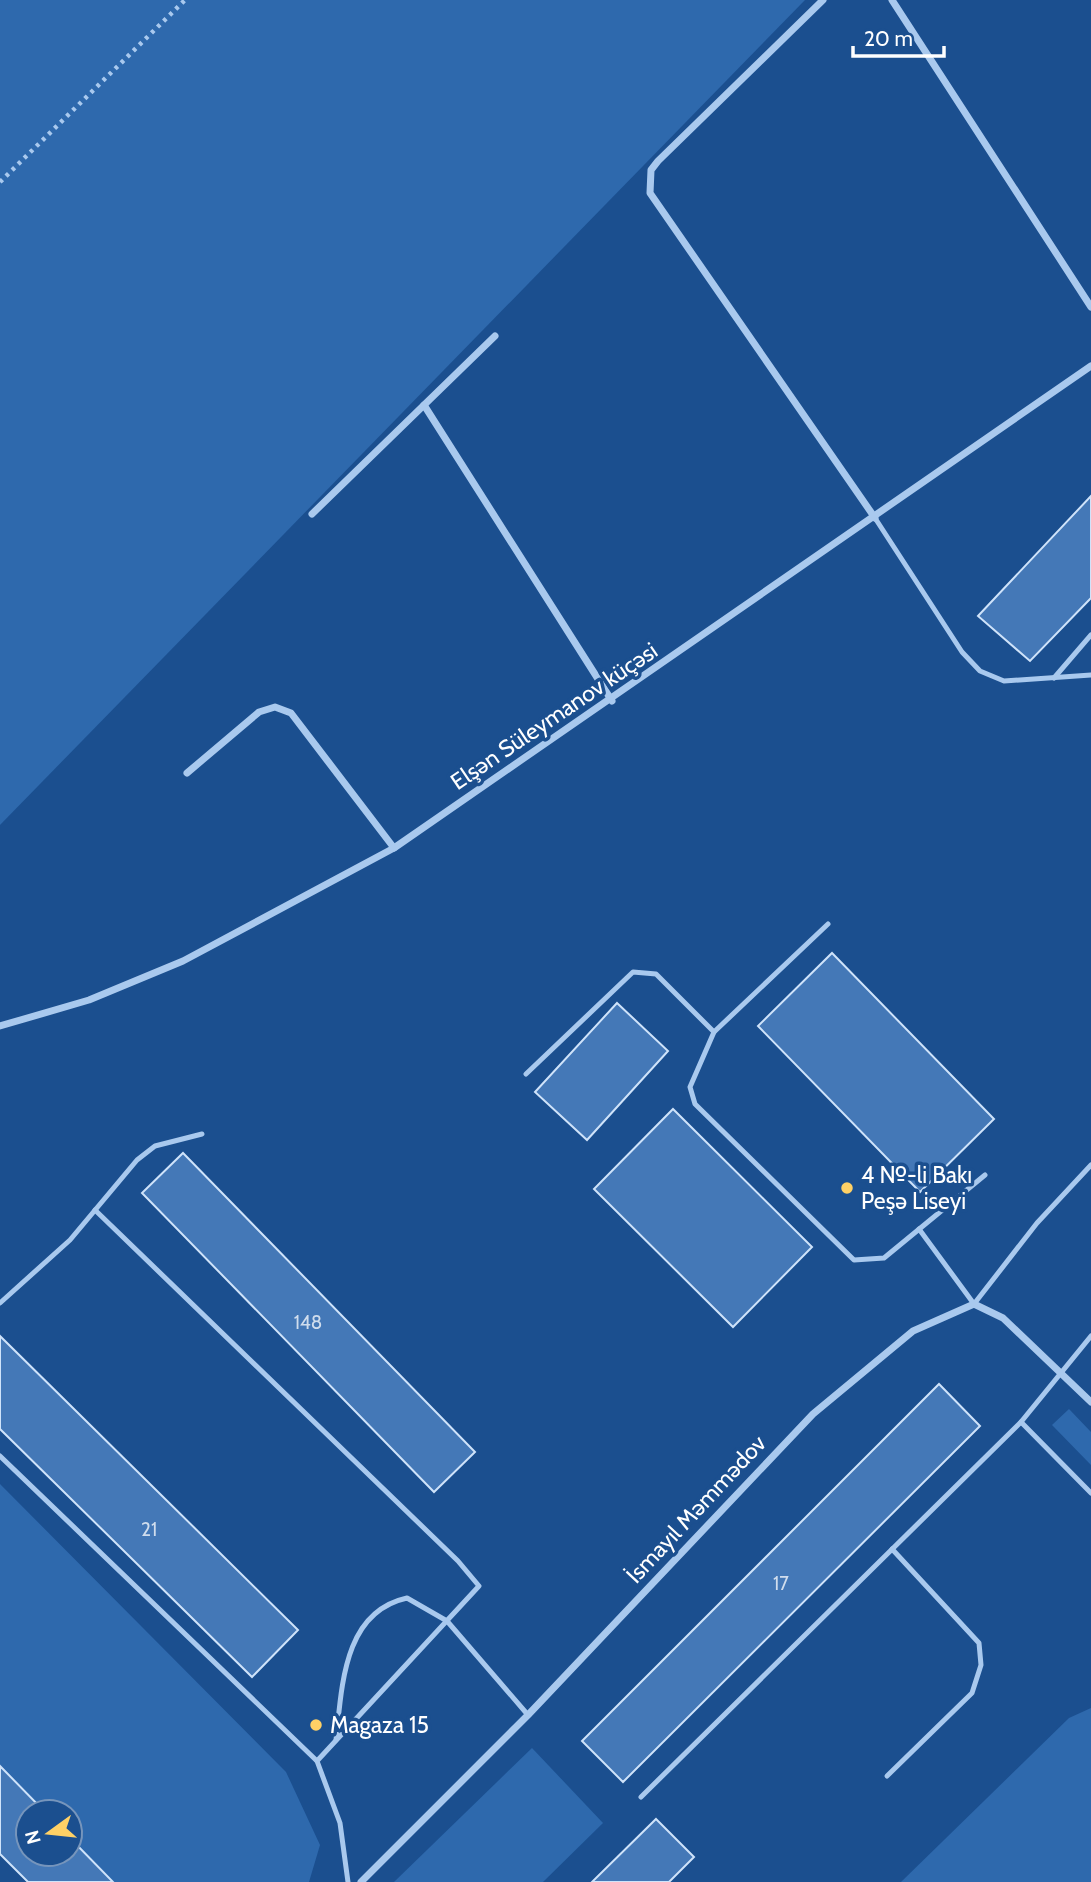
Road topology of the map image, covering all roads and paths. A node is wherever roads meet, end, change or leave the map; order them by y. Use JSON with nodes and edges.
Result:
{"nodes":[{"id":1,"x":185,"y":0,"type":"edge"},
{"id":2,"x":823,"y":0,"type":"edge"},
{"id":3,"x":892,"y":0,"type":"edge"},
{"id":4,"x":0,"y":182,"type":"edge"},
{"id":5,"x":1091,"y":307,"type":"edge"},
{"id":6,"x":495,"y":336,"type":"dead end"},
{"id":7,"x":1091,"y":366,"type":"edge"},
{"id":8,"x":424,"y":405,"type":"junction"},
{"id":9,"x":312,"y":514,"type":"dead end"},
{"id":10,"x":875,"y":518,"type":"junction"},
{"id":11,"x":1091,"y":635,"type":"edge"},
{"id":12,"x":1091,"y":675,"type":"edge"},
{"id":13,"x":1054,"y":678,"type":"junction"},
{"id":14,"x":612,"y":701,"type":"junction"},
{"id":15,"x":187,"y":773,"type":"dead end"},
{"id":16,"x":394,"y":848,"type":"junction"},
{"id":17,"x":828,"y":924,"type":"dead end"},
{"id":18,"x":0,"y":1026,"type":"edge"},
{"id":19,"x":714,"y":1032,"type":"junction"},
{"id":20,"x":526,"y":1074,"type":"dead end"},
{"id":21,"x":202,"y":1134,"type":"dead end"},
{"id":22,"x":1091,"y":1165,"type":"edge"},
{"id":23,"x":985,"y":1175,"type":"dead end"},
{"id":24,"x":95,"y":1210,"type":"junction"},
{"id":25,"x":919,"y":1229,"type":"junction"},
{"id":26,"x":0,"y":1303,"type":"edge"},
{"id":27,"x":974,"y":1304,"type":"junction"},
{"id":28,"x":1091,"y":1336,"type":"edge"},
{"id":29,"x":1064,"y":1373,"type":"junction"},
{"id":30,"x":1091,"y":1402,"type":"edge"},
{"id":31,"x":1021,"y":1422,"type":"junction"},
{"id":32,"x":0,"y":1456,"type":"edge"},
{"id":33,"x":1091,"y":1493,"type":"edge"},
{"id":34,"x":892,"y":1549,"type":"junction"},
{"id":35,"x":447,"y":1621,"type":"junction"},
{"id":36,"x":528,"y":1715,"type":"junction"},
{"id":37,"x":336,"y":1740,"type":"junction"},
{"id":38,"x":317,"y":1761,"type":"junction"},
{"id":39,"x":887,"y":1776,"type":"dead end"},
{"id":40,"x":641,"y":1797,"type":"dead end"},
{"id":41,"x":348,"y":1882,"type":"edge"},
{"id":42,"x":361,"y":1882,"type":"edge"}],
"edges":[{"from":1,"to":4,"type":"path"},
{"from":2,"to":10,"type":"street"},
{"from":3,"to":5,"type":"street"},
{"from":6,"to":8,"type":"street"},
{"from":7,"to":10,"type":"street","name":"Elşən Süleymanov küçəsi"},
{"from":8,"to":9,"type":"street"},
{"from":8,"to":14,"type":"street"},
{"from":10,"to":13,"type":"lane"},
{"from":10,"to":14,"type":"street","name":"Elşən Süleymanov küçəsi"},
{"from":11,"to":13,"type":"lane"},
{"from":12,"to":13,"type":"lane"},
{"from":14,"to":16,"type":"street","name":"Elşən Süleymanov küçəsi"},
{"from":15,"to":16,"type":"street"},
{"from":16,"to":18,"type":"street","name":"Elşən Süleymanov küçəsi"},
{"from":17,"to":19,"type":"lane"},
{"from":19,"to":20,"type":"lane"},
{"from":19,"to":25,"type":"lane"},
{"from":21,"to":24,"type":"lane"},
{"from":22,"to":27,"type":"lane"},
{"from":23,"to":25,"type":"lane"},
{"from":24,"to":26,"type":"lane"},
{"from":24,"to":35,"type":"lane"},
{"from":25,"to":27,"type":"lane"},
{"from":27,"to":29,"type":"street"},
{"from":27,"to":36,"type":"street","name":"İsmayıl Məmmədov"},
{"from":28,"to":29,"type":"lane"},
{"from":29,"to":30,"type":"street"},
{"from":29,"to":31,"type":"lane"},
{"from":31,"to":33,"type":"lane"},
{"from":31,"to":34,"type":"lane"},
{"from":32,"to":38,"type":"lane"},
{"from":34,"to":39,"type":"lane"},
{"from":34,"to":40,"type":"lane"},
{"from":35,"to":36,"type":"lane"},
{"from":35,"to":37,"type":"lane"},
{"from":35,"to":37,"type":"lane"},
{"from":36,"to":42,"type":"street","name":"İsmayıl Məmmədov"},
{"from":37,"to":38,"type":"lane"},
{"from":38,"to":41,"type":"lane"}]}
